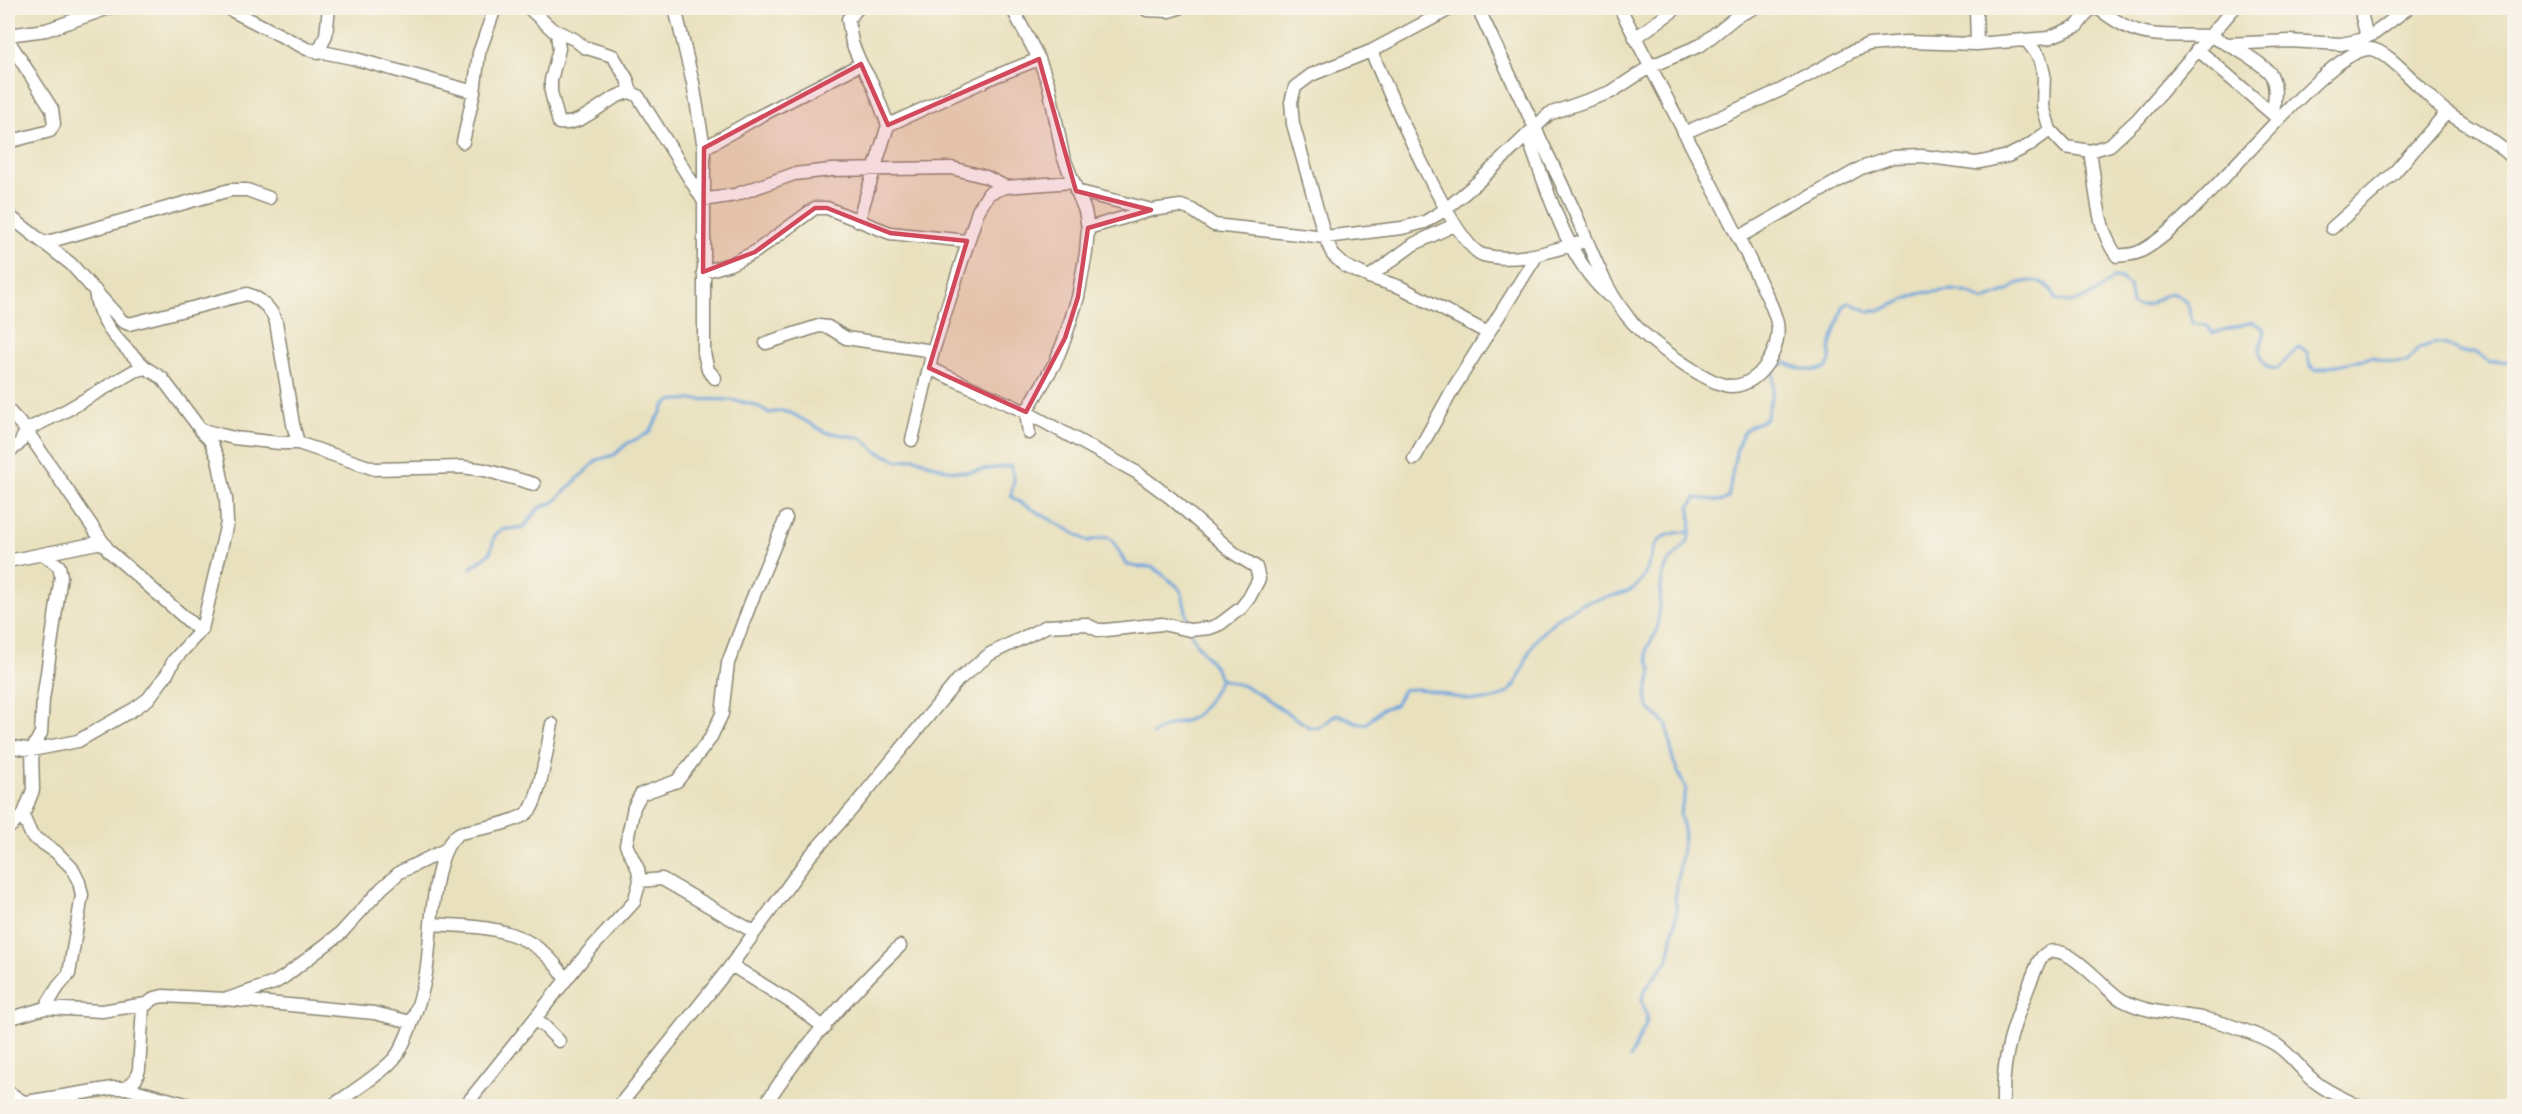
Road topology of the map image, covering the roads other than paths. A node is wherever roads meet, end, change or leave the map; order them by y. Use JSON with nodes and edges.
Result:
{"nodes":[{"id":1,"x":109,"y":8,"type":"edge"},
{"id":2,"x":227,"y":8,"type":"edge"},
{"id":3,"x":329,"y":8,"type":"edge"},
{"id":4,"x":495,"y":8,"type":"edge"},
{"id":5,"x":529,"y":8,"type":"edge"},
{"id":6,"x":675,"y":8,"type":"edge"},
{"id":7,"x":858,"y":8,"type":"edge"},
{"id":8,"x":1012,"y":8,"type":"edge"},
{"id":9,"x":1144,"y":8,"type":"edge"},
{"id":10,"x":1179,"y":8,"type":"edge"},
{"id":11,"x":1452,"y":8,"type":"edge"},
{"id":12,"x":1478,"y":8,"type":"edge"},
{"id":13,"x":1620,"y":8,"type":"edge"},
{"id":14,"x":1677,"y":8,"type":"edge"},
{"id":15,"x":1754,"y":8,"type":"edge"},
{"id":16,"x":1976,"y":8,"type":"edge"},
{"id":17,"x":2091,"y":8,"type":"edge"},
{"id":18,"x":2097,"y":8,"type":"edge"},
{"id":19,"x":2234,"y":8,"type":"edge"},
{"id":20,"x":2363,"y":8,"type":"edge"},
{"id":21,"x":2408,"y":8,"type":"edge"},
{"id":22,"x":554,"y":30,"type":"junction"},
{"id":23,"x":8,"y":35,"type":"edge"},
{"id":24,"x":2210,"y":37,"type":"junction"},
{"id":25,"x":2367,"y":37,"type":"junction"},
{"id":26,"x":1635,"y":38,"type":"junction"},
{"id":27,"x":8,"y":40,"type":"edge"},
{"id":28,"x":2027,"y":41,"type":"junction"},
{"id":29,"x":1977,"y":44,"type":"junction"},
{"id":30,"x":2226,"y":44,"type":"junction"},
{"id":31,"x":2197,"y":50,"type":"junction"},
{"id":32,"x":1371,"y":51,"type":"junction"},
{"id":33,"x":318,"y":53,"type":"junction"},
{"id":34,"x":1039,"y":59,"type":"junction"},
{"id":35,"x":861,"y":64,"type":"junction"},
{"id":36,"x":1651,"y":66,"type":"junction"},
{"id":37,"x":474,"y":92,"type":"junction"},
{"id":38,"x":631,"y":92,"type":"junction"},
{"id":39,"x":2447,"y":112,"type":"junction"},
{"id":40,"x":2276,"y":117,"type":"junction"},
{"id":41,"x":888,"y":125,"type":"junction"},
{"id":42,"x":2050,"y":130,"type":"junction"},
{"id":43,"x":1530,"y":131,"type":"junction"},
{"id":44,"x":1684,"y":133,"type":"junction"},
{"id":45,"x":463,"y":141,"type":"dead end"},
{"id":46,"x":8,"y":142,"type":"edge"},
{"id":47,"x":704,"y":148,"type":"junction"},
{"id":48,"x":2090,"y":151,"type":"junction"},
{"id":49,"x":2514,"y":159,"type":"edge"},
{"id":50,"x":873,"y":169,"type":"junction"},
{"id":51,"x":1074,"y":186,"type":"junction"},
{"id":52,"x":1006,"y":187,"type":"junction"},
{"id":53,"x":269,"y":198,"type":"dead end"},
{"id":54,"x":703,"y":200,"type":"junction"},
{"id":55,"x":1446,"y":209,"type":"junction"},
{"id":56,"x":1151,"y":210,"type":"junction"},
{"id":57,"x":8,"y":215,"type":"edge"},
{"id":58,"x":859,"y":219,"type":"junction"},
{"id":59,"x":1454,"y":225,"type":"junction"},
{"id":60,"x":1088,"y":228,"type":"junction"},
{"id":61,"x":2332,"y":228,"type":"dead end"},
{"id":62,"x":1325,"y":237,"type":"junction"},
{"id":63,"x":1739,"y":237,"type":"junction"},
{"id":64,"x":967,"y":241,"type":"junction"},
{"id":65,"x":1586,"y":241,"type":"junction"},
{"id":66,"x":44,"y":243,"type":"junction"},
{"id":67,"x":1572,"y":244,"type":"junction"},
{"id":68,"x":1537,"y":255,"type":"junction"},
{"id":69,"x":703,"y":272,"type":"junction"},
{"id":70,"x":1369,"y":278,"type":"junction"},
{"id":71,"x":95,"y":290,"type":"junction"},
{"id":72,"x":1618,"y":304,"type":"junction"},
{"id":73,"x":1488,"y":333,"type":"junction"},
{"id":74,"x":766,"y":343,"type":"dead end"},
{"id":75,"x":933,"y":351,"type":"junction"},
{"id":76,"x":146,"y":368,"type":"junction"},
{"id":77,"x":929,"y":368,"type":"junction"},
{"id":78,"x":715,"y":378,"type":"dead end"},
{"id":79,"x":8,"y":410,"type":"edge"},
{"id":80,"x":1026,"y":412,"type":"junction"},
{"id":81,"x":26,"y":430,"type":"junction"},
{"id":82,"x":201,"y":430,"type":"junction"},
{"id":83,"x":1029,"y":433,"type":"dead end"},
{"id":84,"x":912,"y":440,"type":"dead end"},
{"id":85,"x":298,"y":443,"type":"junction"},
{"id":86,"x":8,"y":450,"type":"edge"},
{"id":87,"x":1414,"y":459,"type":"dead end"},
{"id":88,"x":534,"y":483,"type":"dead end"},
{"id":89,"x":786,"y":518,"type":"dead end"},
{"id":90,"x":102,"y":542,"type":"junction"},
{"id":91,"x":44,"y":555,"type":"junction"},
{"id":92,"x":8,"y":561,"type":"edge"},
{"id":93,"x":200,"y":631,"type":"junction"},
{"id":94,"x":552,"y":724,"type":"dead end"},
{"id":95,"x":8,"y":746,"type":"edge"},
{"id":96,"x":32,"y":750,"type":"junction"},
{"id":97,"x":23,"y":816,"type":"junction"},
{"id":98,"x":8,"y":828,"type":"edge"},
{"id":99,"x":445,"y":850,"type":"junction"},
{"id":100,"x":640,"y":881,"type":"junction"},
{"id":101,"x":432,"y":924,"type":"junction"},
{"id":102,"x":754,"y":932,"type":"junction"},
{"id":103,"x":900,"y":946,"type":"dead end"},
{"id":104,"x":731,"y":965,"type":"junction"},
{"id":105,"x":566,"y":980,"type":"junction"},
{"id":106,"x":225,"y":999,"type":"junction"},
{"id":107,"x":146,"y":1004,"type":"junction"},
{"id":108,"x":45,"y":1008,"type":"junction"},
{"id":109,"x":8,"y":1019,"type":"edge"},
{"id":110,"x":534,"y":1020,"type":"junction"},
{"id":111,"x":411,"y":1022,"type":"junction"},
{"id":112,"x":825,"y":1028,"type":"junction"},
{"id":113,"x":559,"y":1041,"type":"dead end"},
{"id":114,"x":126,"y":1088,"type":"junction"},
{"id":115,"x":8,"y":1092,"type":"edge"},
{"id":116,"x":28,"y":1104,"type":"edge"},
{"id":117,"x":193,"y":1107,"type":"edge"},
{"id":118,"x":332,"y":1107,"type":"edge"},
{"id":119,"x":465,"y":1107,"type":"edge"},
{"id":120,"x":619,"y":1107,"type":"edge"},
{"id":121,"x":764,"y":1107,"type":"edge"},
{"id":122,"x":2002,"y":1107,"type":"edge"},
{"id":123,"x":2358,"y":1107,"type":"edge"}],
"edges":[{"from":1,"to":23,"type":"street"},
{"from":2,"to":33,"type":"street"},
{"from":3,"to":33,"type":"street"},
{"from":4,"to":37,"type":"street"},
{"from":5,"to":22,"type":"street"},
{"from":6,"to":47,"type":"street"},
{"from":7,"to":35,"type":"street"},
{"from":8,"to":34,"type":"street"},
{"from":9,"to":10,"type":"street"},
{"from":11,"to":32,"type":"street"},
{"from":12,"to":43,"type":"street"},
{"from":13,"to":26,"type":"street"},
{"from":14,"to":26,"type":"street"},
{"from":15,"to":36,"type":"street"},
{"from":16,"to":29,"type":"street"},
{"from":17,"to":28,"type":"street"},
{"from":18,"to":24,"type":"street"},
{"from":19,"to":24,"type":"street"},
{"from":20,"to":25,"type":"street"},
{"from":21,"to":25,"type":"street"},
{"from":22,"to":38,"type":"street"},
{"from":22,"to":38,"type":"street"},
{"from":24,"to":30,"type":"street"},
{"from":24,"to":31,"type":"street"},
{"from":25,"to":30,"type":"street"},
{"from":26,"to":36,"type":"street"},
{"from":27,"to":46,"type":"street"},
{"from":28,"to":29,"type":"street"},
{"from":28,"to":42,"type":"street"},
{"from":29,"to":44,"type":"street"},
{"from":30,"to":40,"type":"street"},
{"from":31,"to":40,"type":"street"},
{"from":31,"to":48,"type":"street"},
{"from":32,"to":55,"type":"street"},
{"from":32,"to":62,"type":"street"},
{"from":33,"to":37,"type":"street"},
{"from":34,"to":41,"type":"street"},
{"from":34,"to":51,"type":"street"},
{"from":35,"to":41,"type":"street"},
{"from":35,"to":47,"type":"street"},
{"from":36,"to":43,"type":"street"},
{"from":36,"to":44,"type":"street"},
{"from":37,"to":45,"type":"street"},
{"from":38,"to":54,"type":"street"},
{"from":39,"to":40,"type":"street"},
{"from":39,"to":49,"type":"street"},
{"from":39,"to":61,"type":"street"},
{"from":40,"to":48,"type":"street"},
{"from":41,"to":50,"type":"street"},
{"from":42,"to":48,"type":"street"},
{"from":42,"to":63,"type":"street"},
{"from":43,"to":55,"type":"street"},
{"from":43,"to":65,"type":"street"},
{"from":43,"to":67,"type":"street"},
{"from":44,"to":63,"type":"street"},
{"from":47,"to":54,"type":"street"},
{"from":50,"to":52,"type":"street"},
{"from":50,"to":54,"type":"street"},
{"from":50,"to":58,"type":"street"},
{"from":51,"to":52,"type":"street"},
{"from":51,"to":56,"type":"street"},
{"from":51,"to":60,"type":"street"},
{"from":52,"to":64,"type":"street"},
{"from":53,"to":66,"type":"street"},
{"from":54,"to":69,"type":"street"},
{"from":55,"to":59,"type":"street"},
{"from":55,"to":62,"type":"street"},
{"from":56,"to":60,"type":"street"},
{"from":56,"to":62,"type":"street"},
{"from":57,"to":66,"type":"street"},
{"from":58,"to":64,"type":"street"},
{"from":58,"to":69,"type":"street"},
{"from":59,"to":68,"type":"street"},
{"from":59,"to":70,"type":"street"},
{"from":60,"to":80,"type":"street"},
{"from":62,"to":70,"type":"street"},
{"from":63,"to":72,"type":"street"},
{"from":64,"to":75,"type":"street"},
{"from":65,"to":67,"type":"street"},
{"from":65,"to":72,"type":"street"},
{"from":66,"to":71,"type":"street"},
{"from":67,"to":68,"type":"street"},
{"from":67,"to":72,"type":"street"},
{"from":68,"to":73,"type":"street"},
{"from":69,"to":78,"type":"street"},
{"from":70,"to":73,"type":"street"},
{"from":71,"to":76,"type":"street"},
{"from":71,"to":85,"type":"street"},
{"from":73,"to":87,"type":"street"},
{"from":74,"to":75,"type":"street"},
{"from":75,"to":77,"type":"street"},
{"from":76,"to":81,"type":"street"},
{"from":76,"to":82,"type":"street"},
{"from":77,"to":80,"type":"street"},
{"from":77,"to":84,"type":"street"},
{"from":79,"to":81,"type":"street"},
{"from":80,"to":83,"type":"street"},
{"from":80,"to":102,"type":"street"},
{"from":81,"to":86,"type":"street"},
{"from":81,"to":90,"type":"street"},
{"from":82,"to":85,"type":"street"},
{"from":82,"to":93,"type":"street"},
{"from":85,"to":88,"type":"street"},
{"from":89,"to":100,"type":"street"},
{"from":90,"to":91,"type":"street"},
{"from":90,"to":93,"type":"street"},
{"from":91,"to":92,"type":"street"},
{"from":91,"to":96,"type":"street"},
{"from":93,"to":96,"type":"street"},
{"from":94,"to":99,"type":"street"},
{"from":95,"to":96,"type":"street"},
{"from":96,"to":97,"type":"street"},
{"from":97,"to":98,"type":"street"},
{"from":97,"to":108,"type":"street"},
{"from":99,"to":101,"type":"street"},
{"from":99,"to":106,"type":"street"},
{"from":100,"to":102,"type":"street"},
{"from":100,"to":105,"type":"street"},
{"from":101,"to":105,"type":"street"},
{"from":101,"to":111,"type":"street"},
{"from":102,"to":104,"type":"street"},
{"from":103,"to":112,"type":"street"},
{"from":104,"to":112,"type":"street"},
{"from":104,"to":120,"type":"street"},
{"from":105,"to":110,"type":"street"},
{"from":106,"to":107,"type":"street"},
{"from":106,"to":111,"type":"street"},
{"from":107,"to":108,"type":"street"},
{"from":107,"to":114,"type":"street"},
{"from":108,"to":109,"type":"street"},
{"from":110,"to":113,"type":"street"},
{"from":110,"to":119,"type":"street"},
{"from":111,"to":118,"type":"street"},
{"from":112,"to":121,"type":"street"},
{"from":114,"to":116,"type":"street"},
{"from":114,"to":117,"type":"street"},
{"from":115,"to":116,"type":"street"},
{"from":122,"to":123,"type":"street"}]}
